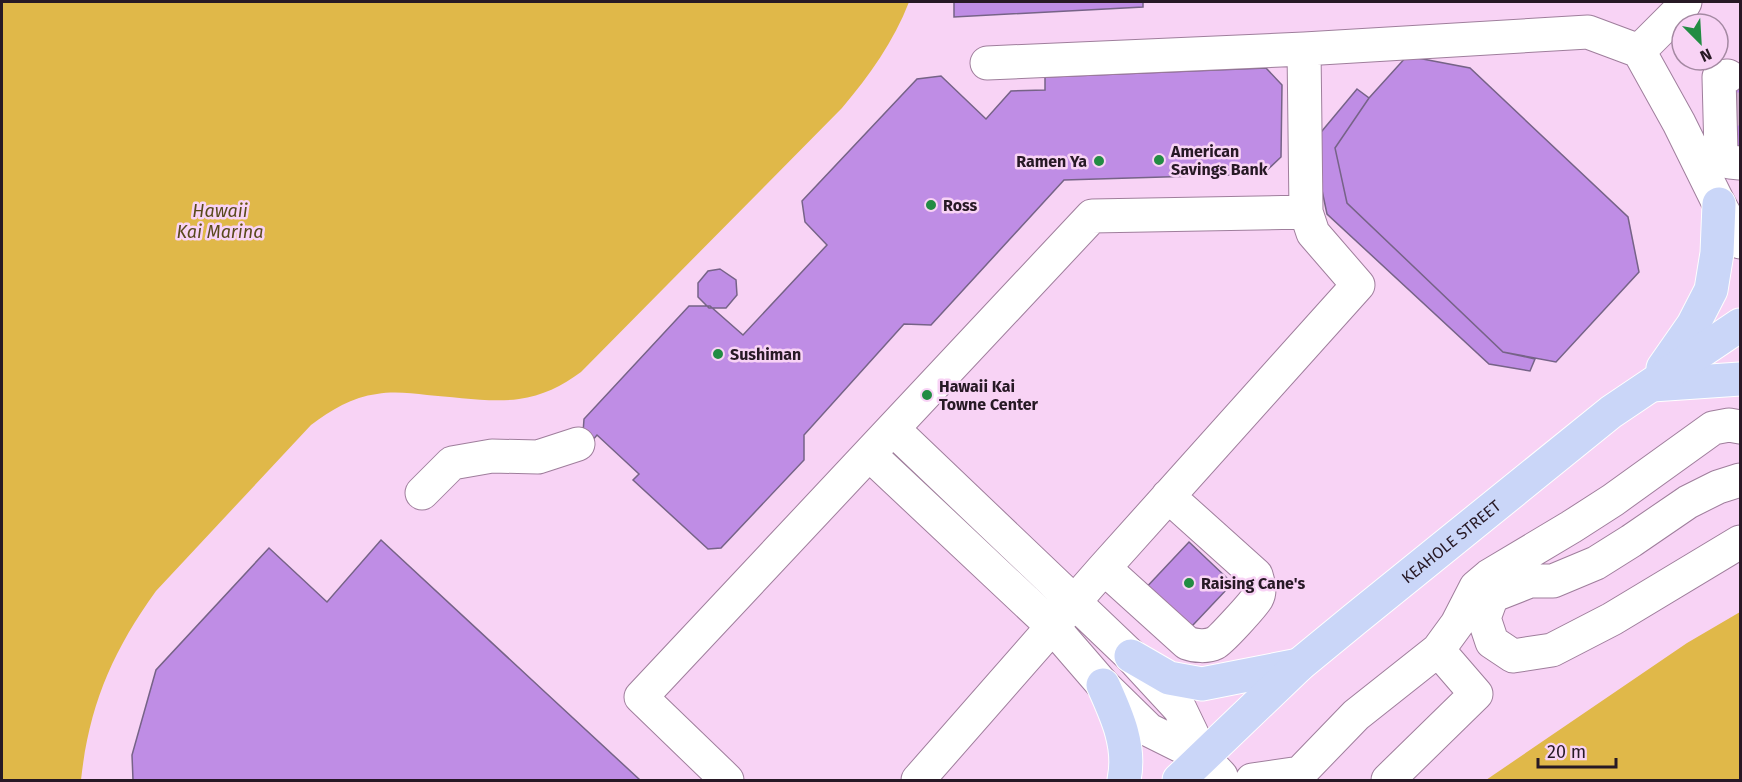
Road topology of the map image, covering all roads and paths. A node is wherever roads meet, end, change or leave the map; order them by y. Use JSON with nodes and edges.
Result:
{"nodes":[{"id":1,"x":1685,"y":2,"type":"edge"},
{"id":2,"x":1304,"y":49,"type":"junction"},
{"id":3,"x":1639,"y":51,"type":"junction"},
{"id":4,"x":987,"y":63,"type":"dead end"},
{"id":5,"x":1728,"y":76,"type":"dead end"},
{"id":6,"x":1724,"y":109,"type":"junction"},
{"id":7,"x":1678,"y":123,"type":"junction"},
{"id":8,"x":1740,"y":163,"type":"edge"},
{"id":9,"x":1730,"y":211,"type":"edge"},
{"id":10,"x":1306,"y":212,"type":"junction"},
{"id":11,"x":1740,"y":242,"type":"edge"},
{"id":12,"x":1740,"y":325,"type":"edge"},
{"id":13,"x":1740,"y":379,"type":"edge"},
{"id":14,"x":1650,"y":385,"type":"junction"},
{"id":15,"x":1740,"y":427,"type":"edge"},
{"id":16,"x":892,"y":429,"type":"junction"},
{"id":17,"x":578,"y":444,"type":"dead end"},
{"id":18,"x":869,"y":454,"type":"junction"},
{"id":19,"x":1740,"y":480,"type":"edge"},
{"id":20,"x":422,"y":493,"type":"dead end"},
{"id":21,"x":1168,"y":496,"type":"junction"},
{"id":22,"x":1740,"y":542,"type":"edge"},
{"id":23,"x":1104,"y":568,"type":"junction"},
{"id":24,"x":1074,"y":601,"type":"junction"},
{"id":25,"x":1052,"y":626,"type":"junction"},
{"id":26,"x":1438,"y":650,"type":"junction"},
{"id":27,"x":1131,"y":656,"type":"junction"},
{"id":28,"x":1299,"y":664,"type":"junction"},
{"id":29,"x":1103,"y":685,"type":"junction"},
{"id":30,"x":1229,"y":775,"type":"edge"},
{"id":31,"x":1302,"y":777,"type":"edge"},
{"id":32,"x":727,"y":780,"type":"edge"},
{"id":33,"x":918,"y":780,"type":"edge"},
{"id":34,"x":1124,"y":780,"type":"edge"},
{"id":35,"x":1179,"y":780,"type":"edge"},
{"id":36,"x":1388,"y":780,"type":"edge"}],
"edges":[{"from":1,"to":3,"type":"lane"},
{"from":2,"to":3,"type":"lane"},
{"from":2,"to":4,"type":"lane"},
{"from":2,"to":10,"type":"lane"},
{"from":3,"to":7,"type":"lane"},
{"from":5,"to":6,"type":"lane"},
{"from":6,"to":7,"type":"lane"},
{"from":6,"to":8,"type":"lane"},
{"from":7,"to":9,"type":"lane"},
{"from":9,"to":11,"type":"lane"},
{"from":9,"to":14,"type":"main road"},
{"from":10,"to":16,"type":"lane"},
{"from":10,"to":21,"type":"lane"},
{"from":12,"to":14,"type":"main road","name":"KEAHOLE STREET"},
{"from":13,"to":14,"type":"main road"},
{"from":14,"to":28,"type":"main road","name":"KEAHOLE STREET"},
{"from":15,"to":26,"type":"lane"},
{"from":16,"to":18,"type":"lane"},
{"from":16,"to":24,"type":"lane"},
{"from":17,"to":20,"type":"lane"},
{"from":18,"to":25,"type":"lane"},
{"from":18,"to":32,"type":"lane"},
{"from":19,"to":22,"type":"lane"},
{"from":21,"to":23,"type":"lane"},
{"from":21,"to":23,"type":"lane"},
{"from":23,"to":24,"type":"lane"},
{"from":24,"to":25,"type":"lane"},
{"from":24,"to":27,"type":"lane"},
{"from":25,"to":29,"type":"lane"},
{"from":25,"to":33,"type":"lane"},
{"from":26,"to":31,"type":"lane"},
{"from":26,"to":36,"type":"lane"},
{"from":27,"to":28,"type":"main road"},
{"from":27,"to":30,"type":"lane"},
{"from":28,"to":30,"type":"main road","name":"KEAHOLE STREET"},
{"from":29,"to":30,"type":"lane"},
{"from":29,"to":34,"type":"main road"},
{"from":30,"to":31,"type":"lane"},
{"from":30,"to":35,"type":"main road","name":"KEAHOLE STREET"}]}
